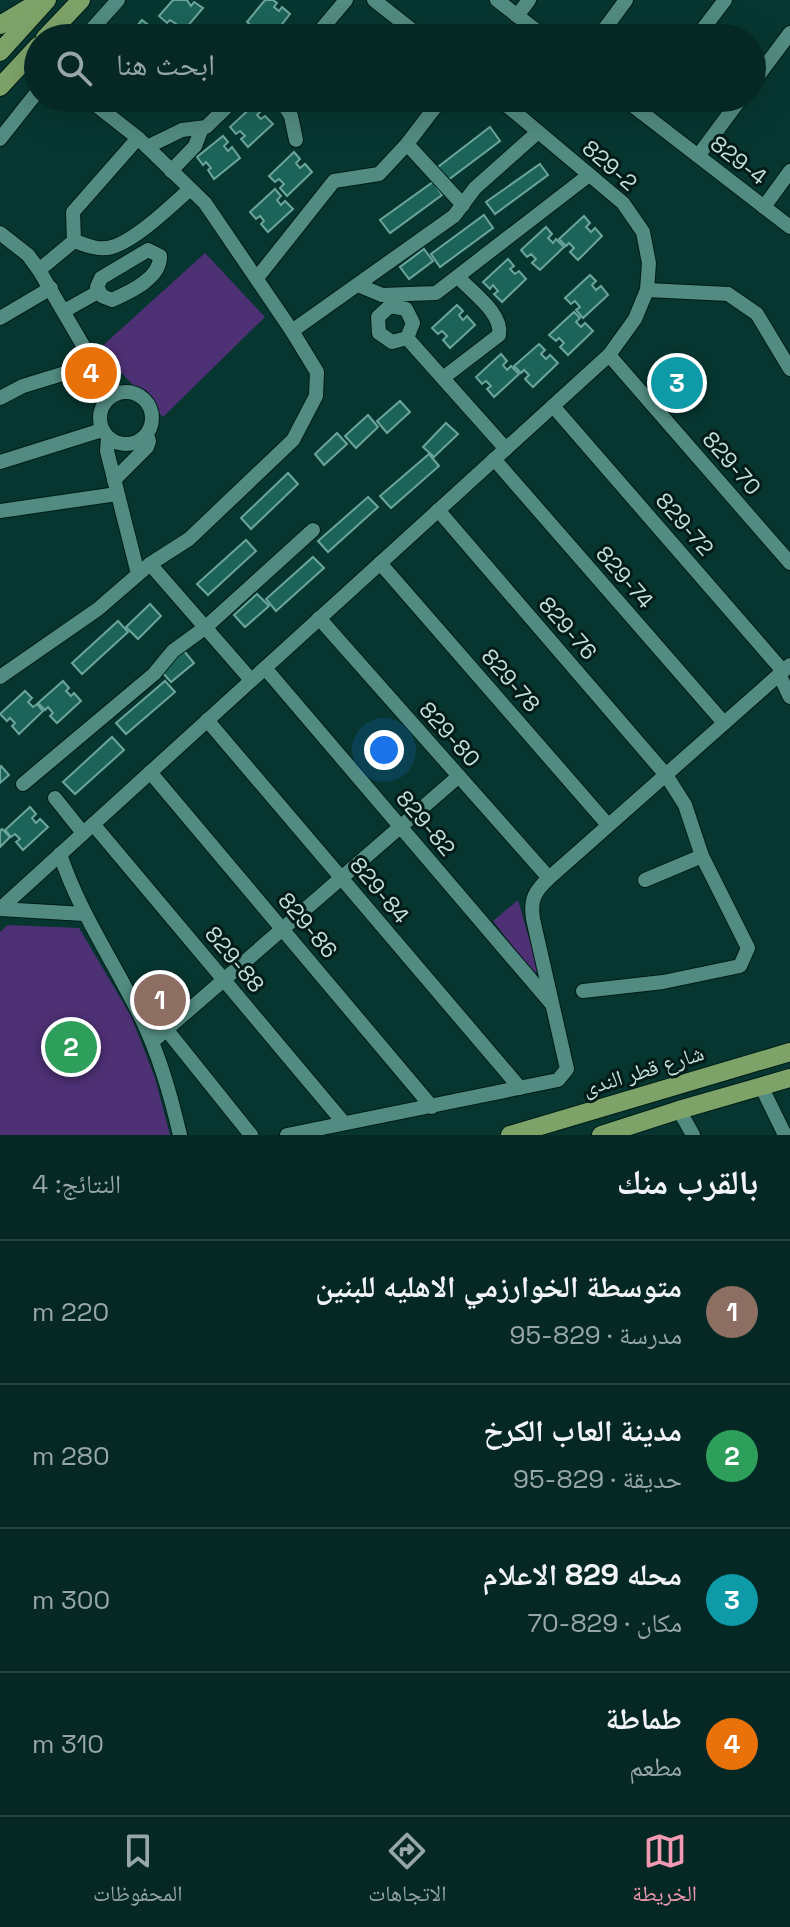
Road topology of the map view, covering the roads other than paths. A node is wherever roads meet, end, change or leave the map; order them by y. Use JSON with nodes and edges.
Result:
{"nodes":[{"id":1,"x":44,"y":0,"type":"edge"},
{"id":2,"x":81,"y":0,"type":"edge"},
{"id":3,"x":118,"y":0,"type":"edge"},
{"id":4,"x":346,"y":0,"type":"edge"},
{"id":5,"x":374,"y":0,"type":"edge"},
{"id":6,"x":497,"y":0,"type":"edge"},
{"id":7,"x":529,"y":0,"type":"edge"},
{"id":8,"x":626,"y":0,"type":"edge"},
{"id":9,"x":725,"y":0,"type":"edge"},
{"id":10,"x":517,"y":16,"type":"junction"},
{"id":11,"x":58,"y":24,"type":"edge"},
{"id":12,"x":97,"y":24,"type":"edge"},
{"id":13,"x":326,"y":24,"type":"edge"},
{"id":14,"x":403,"y":24,"type":"edge"},
{"id":15,"x":527,"y":24,"type":"edge"},
{"id":16,"x":608,"y":24,"type":"edge"},
{"id":17,"x":707,"y":24,"type":"edge"},
{"id":18,"x":0,"y":25,"type":"edge"},
{"id":19,"x":790,"y":33,"type":"edge"},
{"id":20,"x":0,"y":52,"type":"edge"},
{"id":21,"x":24,"y":61,"type":"edge"},
{"id":22,"x":766,"y":65,"type":"edge"},
{"id":23,"x":0,"y":87,"type":"edge"},
{"id":24,"x":24,"y":109,"type":"edge"},
{"id":25,"x":104,"y":112,"type":"edge"},
{"id":26,"x":220,"y":112,"type":"edge"},
{"id":27,"x":289,"y":112,"type":"edge"},
{"id":28,"x":431,"y":112,"type":"edge"},
{"id":29,"x":514,"y":112,"type":"edge"},
{"id":30,"x":641,"y":112,"type":"edge"},
{"id":31,"x":731,"y":112,"type":"edge"},
{"id":32,"x":202,"y":128,"type":"junction"},
{"id":33,"x":538,"y":132,"type":"junction"},
{"id":34,"x":0,"y":139,"type":"edge"},
{"id":35,"x":296,"y":140,"type":"dead end"},
{"id":36,"x":143,"y":143,"type":"junction"},
{"id":37,"x":407,"y":144,"type":"junction"},
{"id":38,"x":698,"y":156,"type":"junction"},
{"id":39,"x":171,"y":171,"type":"junction"},
{"id":40,"x":790,"y":171,"type":"edge"},
{"id":41,"x":589,"y":175,"type":"junction"},
{"id":42,"x":190,"y":189,"type":"junction"},
{"id":43,"x":463,"y":205,"type":"junction"},
{"id":44,"x":764,"y":207,"type":"junction"},
{"id":45,"x":790,"y":227,"type":"edge"},
{"id":46,"x":0,"y":233,"type":"edge"},
{"id":47,"x":74,"y":241,"type":"junction"},
{"id":48,"x":39,"y":270,"type":"junction"},
{"id":49,"x":257,"y":278,"type":"junction"},
{"id":50,"x":459,"y":278,"type":"junction"},
{"id":51,"x":358,"y":285,"type":"junction"},
{"id":52,"x":51,"y":288,"type":"junction"},
{"id":53,"x":647,"y":290,"type":"junction"},
{"id":54,"x":98,"y":292,"type":"dead end"},
{"id":55,"x":64,"y":311,"type":"junction"},
{"id":56,"x":0,"y":318,"type":"edge"},
{"id":57,"x":292,"y":331,"type":"junction"},
{"id":58,"x":407,"y":338,"type":"dead end"},
{"id":59,"x":609,"y":355,"type":"junction"},
{"id":60,"x":95,"y":364,"type":"junction"},
{"id":61,"x":790,"y":369,"type":"edge"},
{"id":62,"x":443,"y":378,"type":"junction"},
{"id":63,"x":112,"y":395,"type":"junction"},
{"id":64,"x":0,"y":398,"type":"edge"},
{"id":65,"x":553,"y":406,"type":"junction"},
{"id":66,"x":105,"y":434,"type":"junction"},
{"id":67,"x":147,"y":435,"type":"junction"},
{"id":68,"x":506,"y":449,"type":"junction"},
{"id":69,"x":494,"y":459,"type":"junction"},
{"id":70,"x":0,"y":462,"type":"edge"},
{"id":71,"x":115,"y":487,"type":"junction"},
{"id":72,"x":438,"y":510,"type":"junction"},
{"id":73,"x":0,"y":511,"type":"edge"},
{"id":74,"x":313,"y":530,"type":"dead end"},
{"id":75,"x":380,"y":563,"type":"junction"},
{"id":76,"x":790,"y":563,"type":"edge"},
{"id":77,"x":150,"y":564,"type":"junction"},
{"id":78,"x":138,"y":574,"type":"junction"},
{"id":79,"x":319,"y":618,"type":"junction"},
{"id":80,"x":206,"y":627,"type":"junction"},
{"id":81,"x":265,"y":668,"type":"junction"},
{"id":82,"x":784,"y":670,"type":"edge"},
{"id":83,"x":0,"y":677,"type":"edge"},
{"id":84,"x":251,"y":680,"type":"junction"},
{"id":85,"x":790,"y":697,"type":"edge"},
{"id":86,"x":207,"y":720,"type":"junction"},
{"id":87,"x":724,"y":723,"type":"junction"},
{"id":88,"x":150,"y":772,"type":"junction"},
{"id":89,"x":666,"y":775,"type":"junction"},
{"id":90,"x":459,"y":776,"type":"junction"},
{"id":91,"x":23,"y":784,"type":"dead end"},
{"id":92,"x":55,"y":798,"type":"dead end"},
{"id":93,"x":608,"y":825,"type":"junction"},
{"id":94,"x":401,"y":827,"type":"junction"},
{"id":95,"x":88,"y":829,"type":"junction"},
{"id":96,"x":60,"y":854,"type":"junction"},
{"id":97,"x":702,"y":856,"type":"junction"},
{"id":98,"x":549,"y":878,"type":"junction"},
{"id":99,"x":341,"y":879,"type":"junction"},
{"id":100,"x":645,"y":880,"type":"dead end"},
{"id":101,"x":0,"y":909,"type":"edge"},
{"id":102,"x":84,"y":914,"type":"junction"},
{"id":103,"x":283,"y":930,"type":"junction"},
{"id":104,"x":223,"y":979,"type":"junction"},
{"id":105,"x":583,"y":991,"type":"dead end"},
{"id":106,"x":553,"y":1006,"type":"junction"},
{"id":107,"x":166,"y":1029,"type":"junction"},
{"id":108,"x":152,"y":1042,"type":"junction"},
{"id":109,"x":790,"y":1052,"type":"edge"},
{"id":110,"x":790,"y":1078,"type":"edge"},
{"id":111,"x":761,"y":1086,"type":"junction"},
{"id":112,"x":520,"y":1088,"type":"junction"},
{"id":113,"x":432,"y":1107,"type":"junction"},
{"id":114,"x":679,"y":1110,"type":"junction"},
{"id":115,"x":587,"y":1112,"type":"junction"},
{"id":116,"x":344,"y":1123,"type":"junction"},
{"id":117,"x":557,"y":1129,"type":"edge"},
{"id":118,"x":603,"y":1134,"type":"edge"},
{"id":119,"x":180,"y":1135,"type":"edge"},
{"id":120,"x":251,"y":1135,"type":"edge"},
{"id":121,"x":287,"y":1135,"type":"edge"},
{"id":122,"x":510,"y":1135,"type":"edge"},
{"id":123,"x":693,"y":1135,"type":"edge"},
{"id":124,"x":785,"y":1135,"type":"edge"}],
"edges":[{"from":1,"to":18,"type":"main road"},
{"from":1,"to":20,"type":"main road"},
{"from":2,"to":11,"type":"main road"},
{"from":3,"to":12,"type":"street"},
{"from":4,"to":13,"type":"street"},
{"from":5,"to":14,"type":"street"},
{"from":6,"to":10,"type":"street"},
{"from":7,"to":10,"type":"street"},
{"from":8,"to":16,"type":"street"},
{"from":9,"to":17,"type":"street"},
{"from":10,"to":15,"type":"street"},
{"from":19,"to":22,"type":"street"},
{"from":21,"to":23,"type":"main road"},
{"from":24,"to":34,"type":"street"},
{"from":25,"to":36,"type":"street"},
{"from":26,"to":32,"type":"street"},
{"from":27,"to":35,"type":"street"},
{"from":28,"to":37,"type":"street"},
{"from":29,"to":33,"type":"street","name":"829-2"},
{"from":30,"to":38,"type":"street","name":"829-4"},
{"from":31,"to":38,"type":"street"},
{"from":32,"to":36,"type":"street"},
{"from":32,"to":39,"type":"street"},
{"from":33,"to":41,"type":"street","name":"829-2"},
{"from":33,"to":43,"type":"street"},
{"from":36,"to":39,"type":"street"},
{"from":36,"to":47,"type":"street"},
{"from":37,"to":43,"type":"street"},
{"from":37,"to":49,"type":"street"},
{"from":38,"to":44,"type":"street","name":"829-4"},
{"from":39,"to":42,"type":"street"},
{"from":40,"to":44,"type":"street"},
{"from":41,"to":50,"type":"street"},
{"from":41,"to":53,"type":"street","name":"829-2"},
{"from":42,"to":47,"type":"street"},
{"from":42,"to":49,"type":"street"},
{"from":43,"to":51,"type":"street"},
{"from":44,"to":45,"type":"street","name":"829-4"},
{"from":46,"to":48,"type":"street"},
{"from":47,"to":48,"type":"street"},
{"from":48,"to":52,"type":"street"},
{"from":49,"to":57,"type":"street"},
{"from":50,"to":51,"type":"street"},
{"from":50,"to":62,"type":"street"},
{"from":51,"to":57,"type":"street"},
{"from":52,"to":55,"type":"street"},
{"from":52,"to":56,"type":"street"},
{"from":53,"to":59,"type":"street"},
{"from":53,"to":61,"type":"street"},
{"from":54,"to":55,"type":"street"},
{"from":55,"to":60,"type":"street"},
{"from":57,"to":77,"type":"street"},
{"from":58,"to":62,"type":"street"},
{"from":59,"to":65,"type":"street"},
{"from":59,"to":76,"type":"street","name":"829-70"},
{"from":60,"to":63,"type":"street"},
{"from":60,"to":64,"type":"street"},
{"from":62,"to":68,"type":"street"},
{"from":63,"to":66,"type":"street"},
{"from":63,"to":67,"type":"street"},
{"from":65,"to":68,"type":"street"},
{"from":65,"to":82,"type":"street","name":"829-72"},
{"from":66,"to":67,"type":"street"},
{"from":66,"to":70,"type":"street"},
{"from":66,"to":71,"type":"street"},
{"from":67,"to":71,"type":"street"},
{"from":68,"to":69,"type":"street"},
{"from":69,"to":72,"type":"street"},
{"from":69,"to":87,"type":"street","name":"829-74"},
{"from":71,"to":73,"type":"street"},
{"from":71,"to":78,"type":"street"},
{"from":72,"to":75,"type":"street"},
{"from":72,"to":89,"type":"street","name":"829-76"},
{"from":74,"to":80,"type":"street"},
{"from":75,"to":79,"type":"street"},
{"from":75,"to":93,"type":"street","name":"829-78"},
{"from":77,"to":78,"type":"street"},
{"from":77,"to":80,"type":"street"},
{"from":78,"to":83,"type":"street"},
{"from":79,"to":81,"type":"street"},
{"from":79,"to":90,"type":"street","name":"829-80"},
{"from":80,"to":84,"type":"street"},
{"from":80,"to":91,"type":"street"},
{"from":81,"to":84,"type":"street"},
{"from":81,"to":94,"type":"street","name":"829-82"},
{"from":82,"to":85,"type":"street","name":"829-72"},
{"from":82,"to":87,"type":"street"},
{"from":84,"to":86,"type":"street"},
{"from":86,"to":88,"type":"street"},
{"from":86,"to":99,"type":"street","name":"829-84"},
{"from":87,"to":89,"type":"street"},
{"from":88,"to":95,"type":"street"},
{"from":88,"to":103,"type":"street","name":"829-86"},
{"from":89,"to":93,"type":"street"},
{"from":89,"to":97,"type":"street","name":"829-76"},
{"from":90,"to":94,"type":"street"},
{"from":90,"to":98,"type":"street","name":"829-80"},
{"from":92,"to":95,"type":"street","name":"829-88"},
{"from":93,"to":98,"type":"street"},
{"from":94,"to":99,"type":"street"},
{"from":94,"to":106,"type":"street","name":"829-82"},
{"from":95,"to":96,"type":"street"},
{"from":95,"to":104,"type":"street","name":"829-88"},
{"from":96,"to":101,"type":"street"},
{"from":96,"to":102,"type":"street"},
{"from":97,"to":100,"type":"street"},
{"from":97,"to":105,"type":"street","name":"829-76"},
{"from":98,"to":106,"type":"street"},
{"from":99,"to":103,"type":"street"},
{"from":99,"to":112,"type":"street","name":"829-84"},
{"from":101,"to":102,"type":"street"},
{"from":102,"to":108,"type":"street"},
{"from":103,"to":104,"type":"street"},
{"from":103,"to":113,"type":"street","name":"829-86"},
{"from":104,"to":107,"type":"street"},
{"from":104,"to":116,"type":"street","name":"829-88"},
{"from":106,"to":112,"type":"street"},
{"from":107,"to":108,"type":"street"},
{"from":107,"to":120,"type":"street"},
{"from":108,"to":119,"type":"street"},
{"from":109,"to":115,"type":"main road","name":"شارع قطر الندى"},
{"from":110,"to":111,"type":"main road"},
{"from":111,"to":114,"type":"main road"},
{"from":111,"to":124,"type":"street"},
{"from":112,"to":113,"type":"street"},
{"from":113,"to":116,"type":"street"},
{"from":114,"to":118,"type":"main road"},
{"from":114,"to":123,"type":"street"},
{"from":115,"to":117,"type":"main road","name":"شارع قطر الندى"},
{"from":115,"to":118,"type":"main road"},
{"from":116,"to":121,"type":"street"},
{"from":117,"to":122,"type":"main road","name":"شارع قطر الندى"}]}
